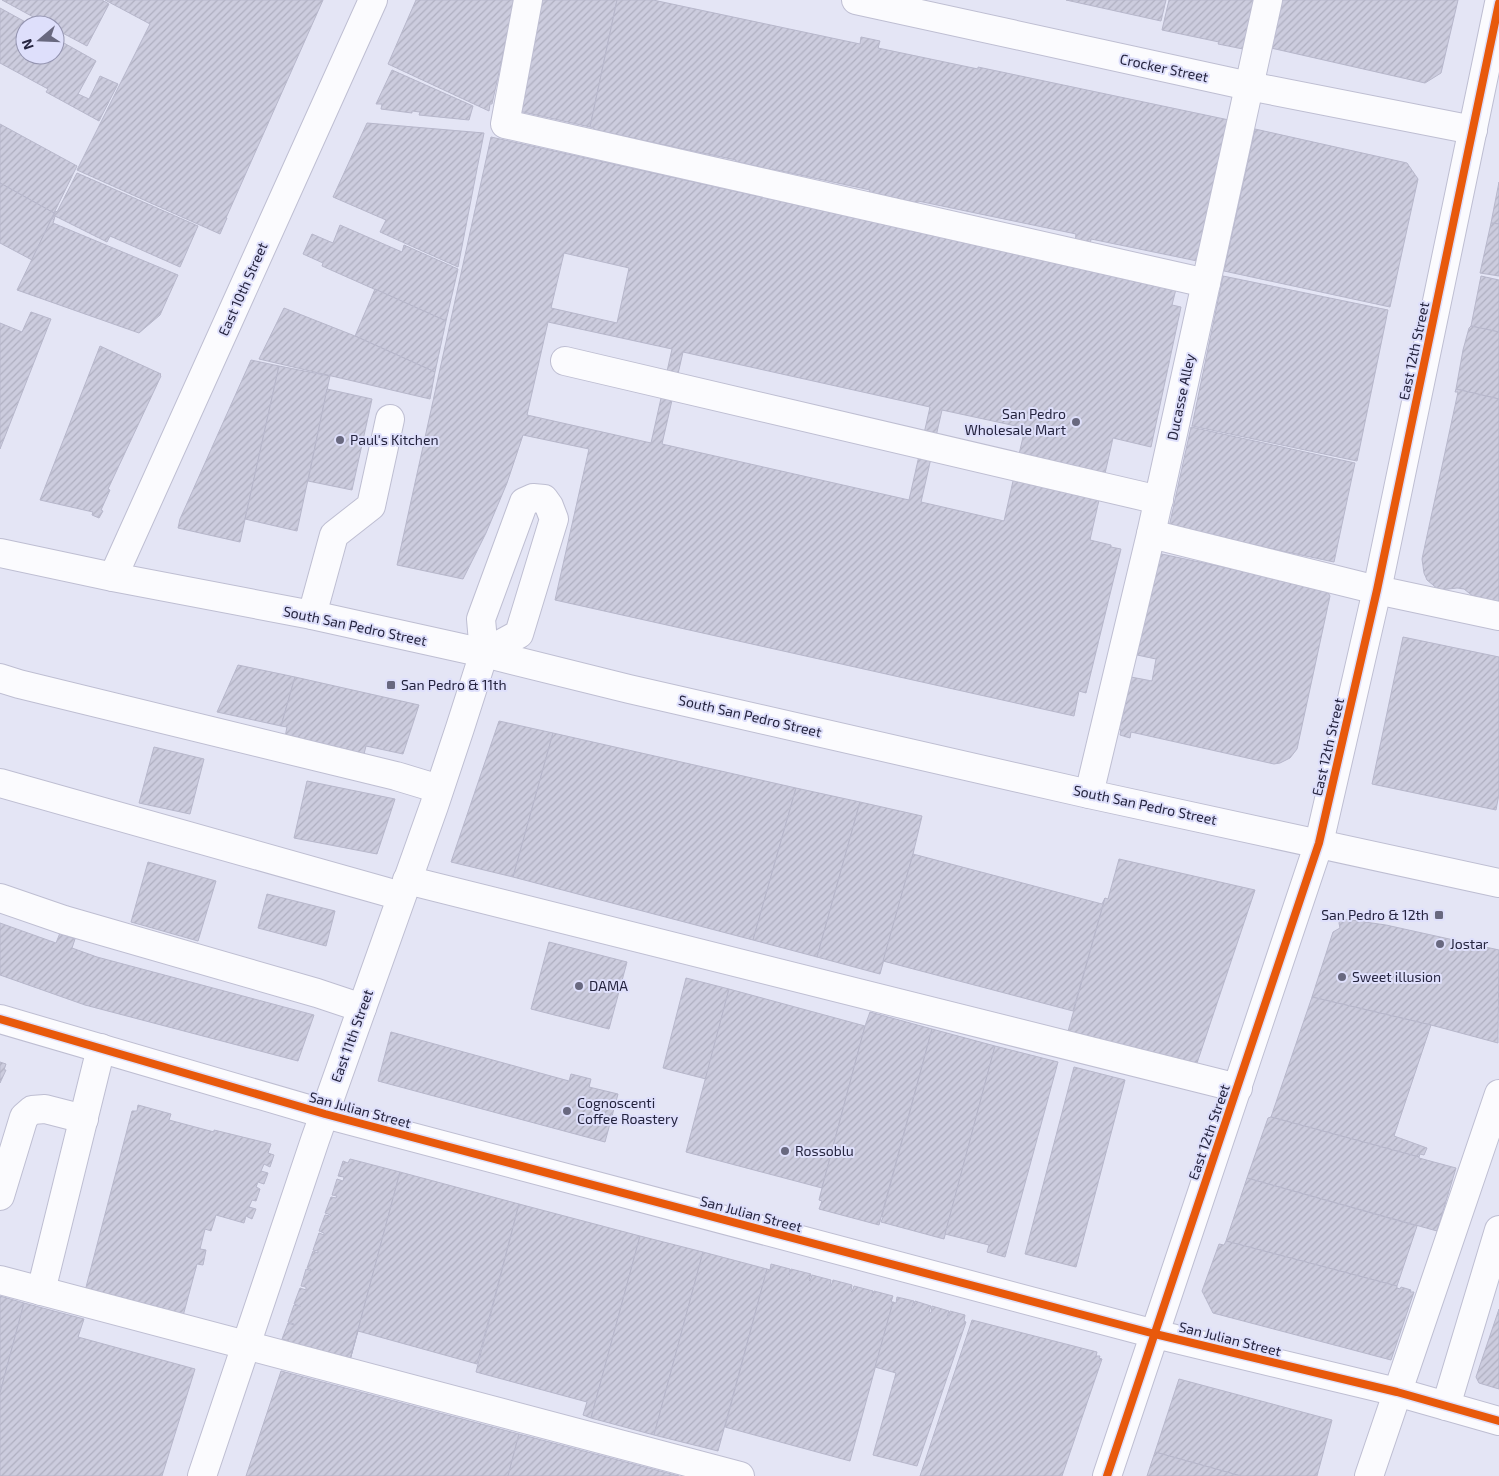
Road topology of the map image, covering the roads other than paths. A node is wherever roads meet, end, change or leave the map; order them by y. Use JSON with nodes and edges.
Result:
{"nodes":[{"id":1,"x":373,"y":0,"type":"edge"},
{"id":2,"x":528,"y":0,"type":"edge"},
{"id":3,"x":856,"y":0,"type":"edge"},
{"id":4,"x":1268,"y":0,"type":"edge"},
{"id":5,"x":1499,"y":3,"type":"edge"},
{"id":6,"x":1249,"y":86,"type":"junction"},
{"id":7,"x":1473,"y":130,"type":"junction"},
{"id":8,"x":1206,"y":283,"type":"junction"},
{"id":9,"x":565,"y":361,"type":"dead end"},
{"id":10,"x":390,"y":419,"type":"dead end"},
{"id":11,"x":1158,"y":500,"type":"junction"},
{"id":12,"x":1151,"y":534,"type":"junction"},
{"id":13,"x":0,"y":552,"type":"edge"},
{"id":14,"x":113,"y":577,"type":"junction"},
{"id":15,"x":1378,"y":590,"type":"junction"},
{"id":16,"x":312,"y":615,"type":"junction"},
{"id":17,"x":1499,"y":616,"type":"edge"},
{"id":18,"x":484,"y":653,"type":"junction"},
{"id":19,"x":0,"y":678,"type":"edge"},
{"id":20,"x":0,"y":783,"type":"edge"},
{"id":21,"x":440,"y":789,"type":"junction"},
{"id":22,"x":1089,"y":794,"type":"junction"},
{"id":23,"x":1319,"y":843,"type":"junction"},
{"id":24,"x":1499,"y":882,"type":"edge"},
{"id":25,"x":404,"y":888,"type":"junction"},
{"id":26,"x":0,"y":898,"type":"edge"},
{"id":27,"x":362,"y":1008,"type":"junction"},
{"id":28,"x":0,"y":1019,"type":"edge"},
{"id":29,"x":101,"y":1048,"type":"junction"},
{"id":30,"x":1238,"y":1088,"type":"junction"},
{"id":31,"x":1499,"y":1094,"type":"edge"},
{"id":32,"x":325,"y":1114,"type":"junction"},
{"id":33,"x":84,"y":1119,"type":"junction"},
{"id":34,"x":1488,"y":1163,"type":"edge"},
{"id":35,"x":0,"y":1196,"type":"edge"},
{"id":36,"x":1499,"y":1230,"type":"edge"},
{"id":37,"x":0,"y":1280,"type":"edge"},
{"id":38,"x":41,"y":1291,"type":"junction"},
{"id":39,"x":1155,"y":1334,"type":"junction"},
{"id":40,"x":246,"y":1346,"type":"junction"},
{"id":41,"x":1397,"y":1392,"type":"junction"},
{"id":42,"x":1446,"y":1406,"type":"junction"},
{"id":43,"x":1499,"y":1421,"type":"edge"},
{"id":44,"x":202,"y":1476,"type":"edge"},
{"id":45,"x":740,"y":1476,"type":"edge"},
{"id":46,"x":1108,"y":1476,"type":"edge"},
{"id":47,"x":1368,"y":1476,"type":"edge"}],
"edges":[{"from":1,"to":14,"type":"street","name":"East 10th Street"},
{"from":2,"to":8,"type":"street"},
{"from":3,"to":6,"type":"street","name":"Crocker Street"},
{"from":4,"to":6,"type":"street","name":"Ducasse Alley"},
{"from":5,"to":7,"type":"street","name":"East 12th Street"},
{"from":6,"to":7,"type":"street","name":"Crocker Street"},
{"from":6,"to":8,"type":"street","name":"Ducasse Alley"},
{"from":7,"to":15,"type":"street","name":"East 12th Street"},
{"from":8,"to":11,"type":"street","name":"Ducasse Alley"},
{"from":9,"to":11,"type":"street"},
{"from":10,"to":16,"type":"street"},
{"from":11,"to":12,"type":"street","name":"Ducasse Alley"},
{"from":12,"to":15,"type":"street"},
{"from":12,"to":22,"type":"street","name":"Ducasse Alley"},
{"from":13,"to":14,"type":"street","name":"South San Pedro Street"},
{"from":14,"to":16,"type":"street","name":"South San Pedro Street"},
{"from":15,"to":17,"type":"street"},
{"from":15,"to":23,"type":"street","name":"East 12th Street"},
{"from":16,"to":18,"type":"street","name":"South San Pedro Street"},
{"from":18,"to":18,"type":"street"},
{"from":18,"to":21,"type":"street","name":"East 11th Street"},
{"from":18,"to":22,"type":"street","name":"South San Pedro Street"},
{"from":19,"to":21,"type":"street"},
{"from":20,"to":25,"type":"street"},
{"from":21,"to":25,"type":"street","name":"East 11th Street"},
{"from":22,"to":23,"type":"street","name":"South San Pedro Street"},
{"from":23,"to":24,"type":"street","name":"South San Pedro Street"},
{"from":23,"to":30,"type":"street","name":"East 12th Street"},
{"from":25,"to":27,"type":"street","name":"East 11th Street"},
{"from":25,"to":30,"type":"street"},
{"from":26,"to":27,"type":"street"},
{"from":27,"to":32,"type":"street","name":"East 11th Street"},
{"from":28,"to":29,"type":"street","name":"San Julian Street"},
{"from":29,"to":32,"type":"street","name":"San Julian Street"},
{"from":29,"to":33,"type":"street"},
{"from":30,"to":39,"type":"street","name":"East 12th Street"},
{"from":31,"to":34,"type":"street"},
{"from":32,"to":39,"type":"street","name":"San Julian Street"},
{"from":32,"to":40,"type":"street","name":"East 11th Street"},
{"from":33,"to":35,"type":"street"},
{"from":33,"to":38,"type":"street"},
{"from":34,"to":41,"type":"street"},
{"from":36,"to":42,"type":"street"},
{"from":37,"to":38,"type":"street"},
{"from":38,"to":40,"type":"street"},
{"from":39,"to":41,"type":"street","name":"San Julian Street"},
{"from":39,"to":46,"type":"street","name":"East 12th Street"},
{"from":40,"to":44,"type":"street","name":"East 11th Street"},
{"from":40,"to":45,"type":"street"},
{"from":41,"to":42,"type":"street","name":"San Julian Street"},
{"from":41,"to":47,"type":"street"},
{"from":42,"to":43,"type":"street","name":"San Julian Street"}]}
